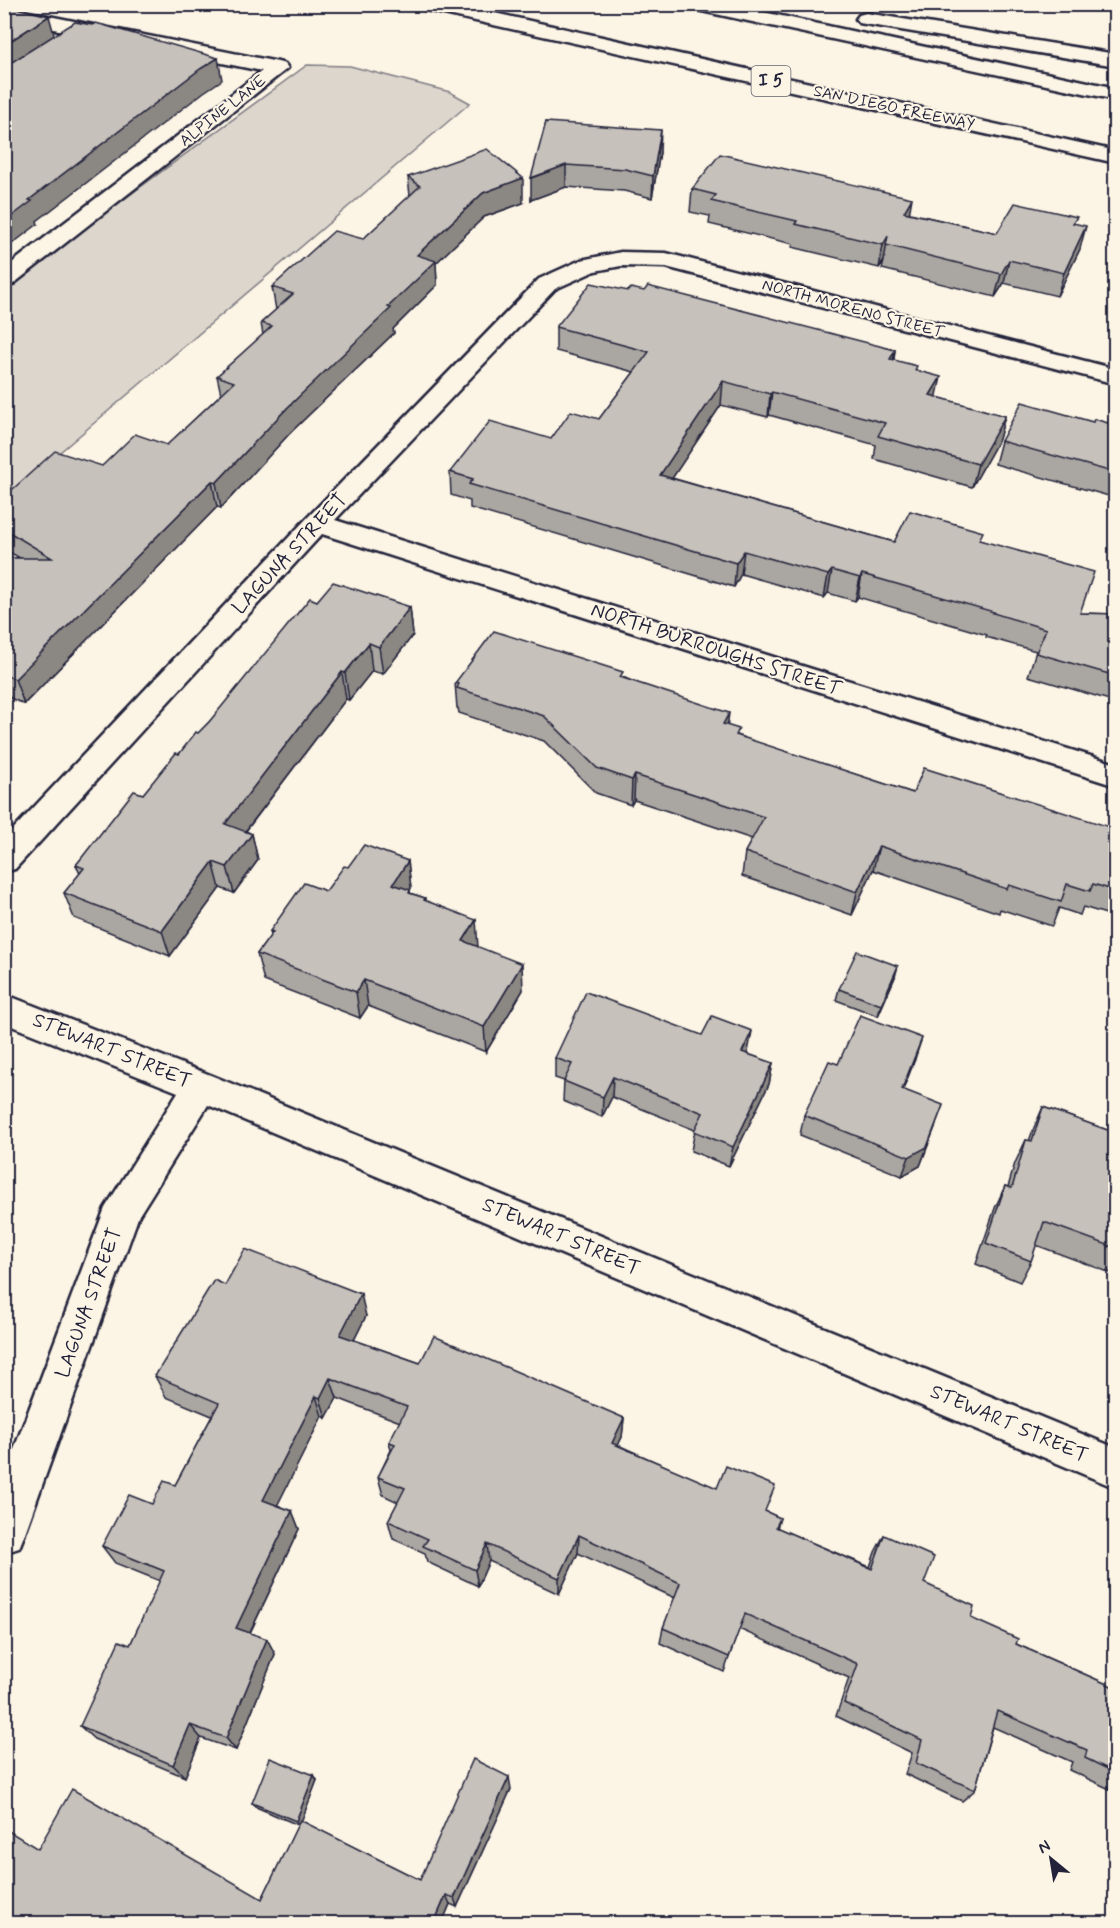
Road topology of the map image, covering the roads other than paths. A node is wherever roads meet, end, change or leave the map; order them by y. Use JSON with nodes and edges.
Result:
{"nodes":[{"id":1,"x":426,"y":4,"type":"edge"},
{"id":2,"x":697,"y":4,"type":"edge"},
{"id":3,"x":776,"y":4,"type":"edge"},
{"id":4,"x":823,"y":12,"type":"dead end"},
{"id":5,"x":4,"y":13,"type":"edge"},
{"id":6,"x":846,"y":16,"type":"dead end"},
{"id":7,"x":85,"y":29,"type":"junction"},
{"id":8,"x":67,"y":41,"type":"edge"},
{"id":9,"x":1116,"y":60,"type":"edge"},
{"id":10,"x":1116,"y":94,"type":"edge"},
{"id":11,"x":1116,"y":157,"type":"edge"},
{"id":12,"x":589,"y":265,"type":"joint"},
{"id":13,"x":4,"y":280,"type":"edge"},
{"id":14,"x":1116,"y":377,"type":"edge"},
{"id":15,"x":317,"y":523,"type":"junction"},
{"id":16,"x":1116,"y":775,"type":"edge"},
{"id":17,"x":4,"y":860,"type":"edge"},
{"id":18,"x":4,"y":1008,"type":"edge"},
{"id":19,"x":201,"y":1086,"type":"junction"},
{"id":20,"x":1116,"y":1468,"type":"edge"},
{"id":21,"x":4,"y":1533,"type":"edge"}],
"edges":[{"from":1,"to":11,"type":"main road","name":"SAN DIEGO FREEWAY","number":"I 5"},
{"from":2,"to":10,"type":"main road"},
{"from":3,"to":4,"type":"main road"},
{"from":5,"to":7,"type":"main road","name":"ALPINE LANE"},
{"from":6,"to":9,"type":"main road"},
{"from":7,"to":8,"type":"main road"},
{"from":7,"to":13,"type":"main road","name":"ALPINE LANE"},
{"from":12,"to":14,"type":"main road","name":"NORTH MORENO STREET"},
{"from":12,"to":15,"type":"main road","name":"LAGUNA STREET"},
{"from":15,"to":16,"type":"main road","name":"NORTH BURROUGHS STREET"},
{"from":15,"to":17,"type":"main road","name":"LAGUNA STREET"},
{"from":18,"to":19,"type":"main road","name":"STEWART STREET"},
{"from":19,"to":20,"type":"main road","name":"STEWART STREET"},
{"from":19,"to":21,"type":"main road","name":"LAGUNA STREET"}]}
